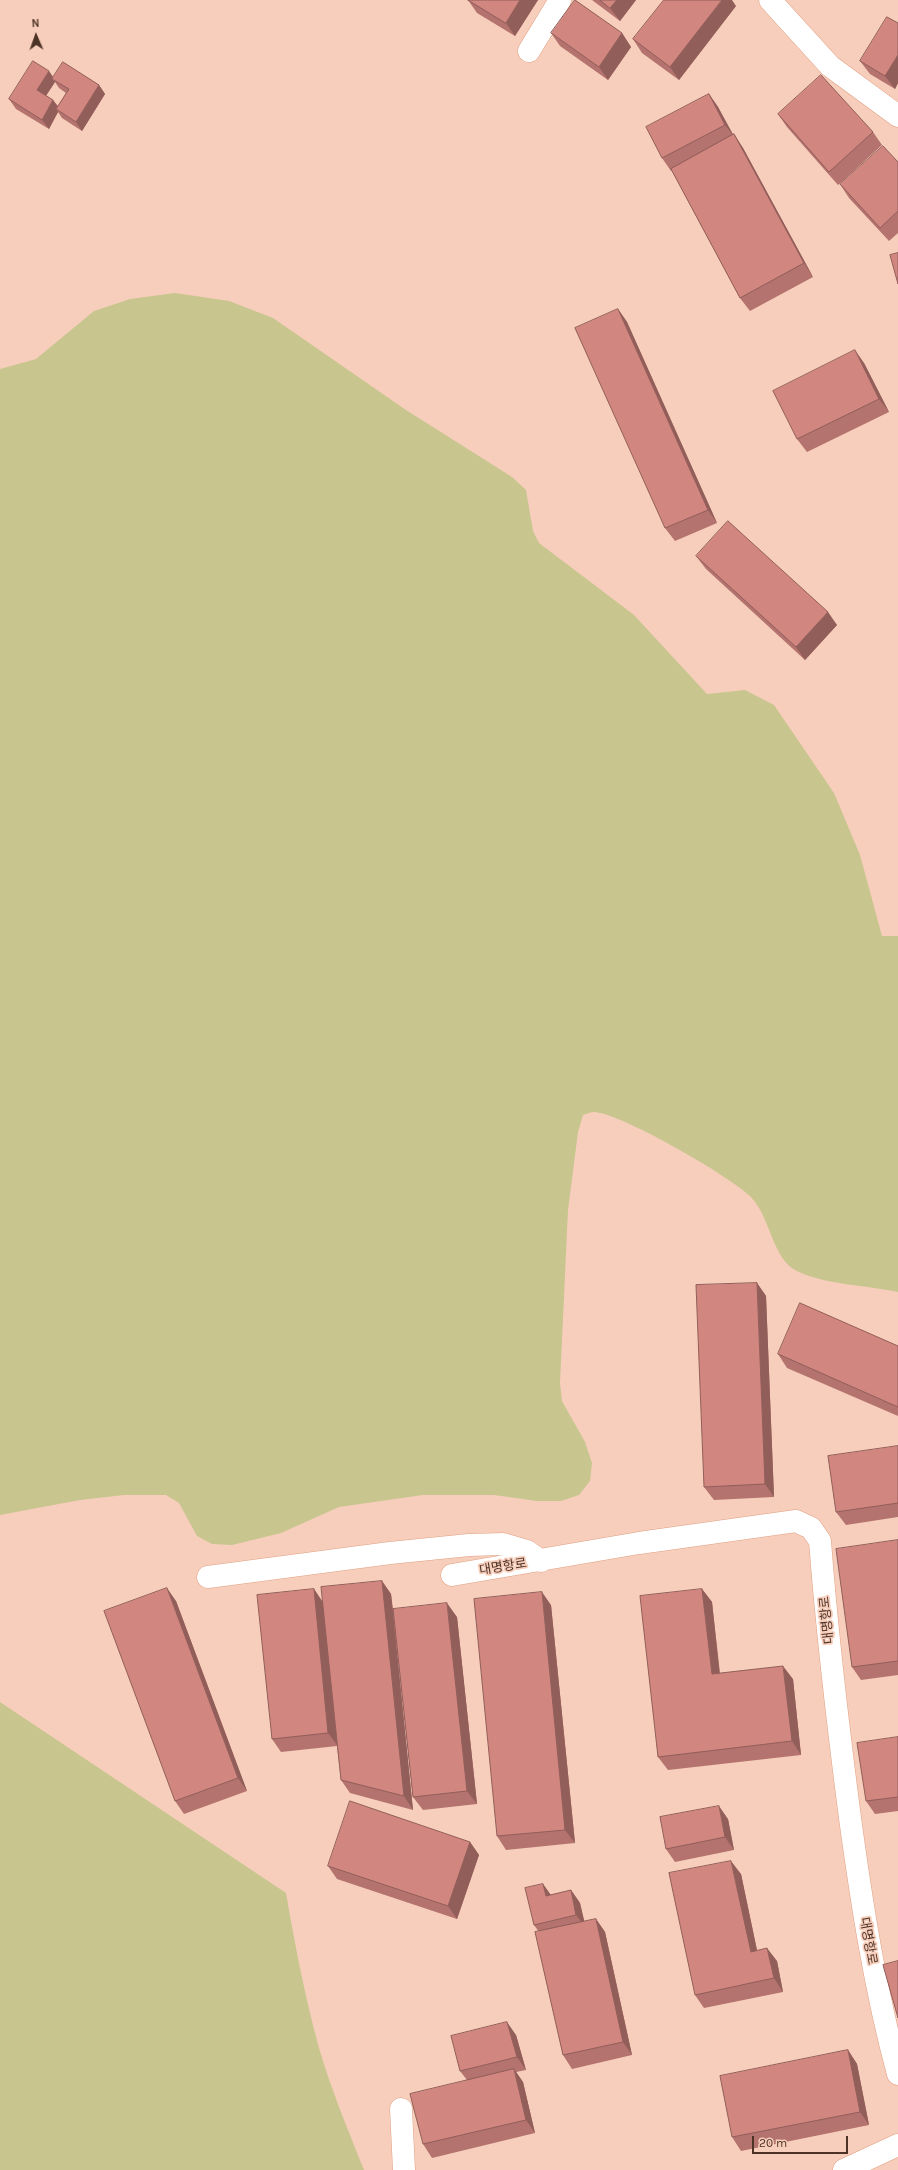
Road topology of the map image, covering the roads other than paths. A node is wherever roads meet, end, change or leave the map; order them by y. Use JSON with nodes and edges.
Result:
{"nodes":[{"id":1,"x":560,"y":0,"type":"edge"},
{"id":2,"x":770,"y":0,"type":"edge"},
{"id":3,"x":529,"y":51,"type":"dead end"},
{"id":4,"x":898,"y":116,"type":"edge"},
{"id":5,"x":541,"y":1561,"type":"junction"},
{"id":6,"x":452,"y":1575,"type":"dead end"},
{"id":7,"x":208,"y":1577,"type":"dead end"},
{"id":8,"x":898,"y":2074,"type":"edge"},
{"id":9,"x":401,"y":2109,"type":"dead end"},
{"id":10,"x":898,"y":2145,"type":"edge"},
{"id":11,"x":404,"y":2170,"type":"edge"},
{"id":12,"x":844,"y":2170,"type":"edge"}],
"edges":[{"from":1,"to":3,"type":"street"},
{"from":2,"to":4,"type":"street"},
{"from":5,"to":6,"type":"street","name":"대명항로"},
{"from":5,"to":7,"type":"street"},
{"from":5,"to":8,"type":"street","name":"대명항로"},
{"from":9,"to":11,"type":"street"},
{"from":10,"to":12,"type":"street"}]}
